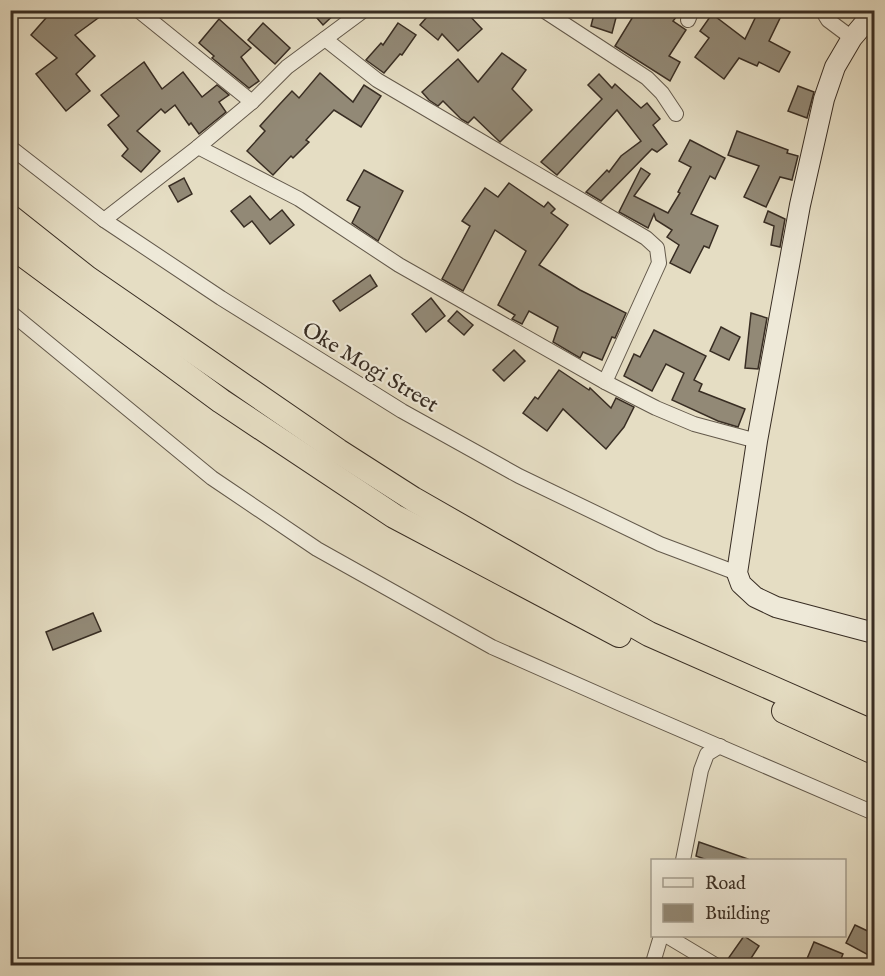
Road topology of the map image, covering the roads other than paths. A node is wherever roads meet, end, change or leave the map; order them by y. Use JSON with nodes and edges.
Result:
{"nodes":[{"id":1,"x":138,"y":10,"type":"edge"},
{"id":2,"x":543,"y":10,"type":"edge"},
{"id":3,"x":822,"y":10,"type":"edge"},
{"id":4,"x":363,"y":11,"type":"edge"},
{"id":5,"x":874,"y":12,"type":"edge"},
{"id":6,"x":852,"y":38,"type":"junction"},
{"id":7,"x":325,"y":39,"type":"junction"},
{"id":8,"x":252,"y":102,"type":"junction"},
{"id":9,"x":676,"y":114,"type":"dead end"},
{"id":10,"x":10,"y":147,"type":"edge"},
{"id":11,"x":198,"y":147,"type":"junction"},
{"id":12,"x":10,"y":217,"type":"edge"},
{"id":13,"x":104,"y":220,"type":"junction"},
{"id":14,"x":10,"y":244,"type":"edge"},
{"id":15,"x":10,"y":312,"type":"edge"},
{"id":16,"x":604,"y":382,"type":"junction"},
{"id":17,"x":757,"y":441,"type":"junction"},
{"id":18,"x":737,"y":573,"type":"junction"},
{"id":19,"x":874,"y":633,"type":"edge"},
{"id":20,"x":808,"y":713,"type":"junction"},
{"id":21,"x":874,"y":733,"type":"edge"},
{"id":22,"x":720,"y":746,"type":"junction"},
{"id":23,"x":874,"y":752,"type":"edge"},
{"id":24,"x":874,"y":813,"type":"edge"},
{"id":25,"x":683,"y":859,"type":"edge"},
{"id":26,"x":661,"y":937,"type":"edge"},
{"id":27,"x":669,"y":937,"type":"edge"},
{"id":28,"x":652,"y":966,"type":"edge"},
{"id":29,"x":717,"y":966,"type":"edge"}],
"edges":[{"from":1,"to":8,"type":"street"},
{"from":2,"to":9,"type":"street"},
{"from":3,"to":6,"type":"street"},
{"from":4,"to":7,"type":"street"},
{"from":5,"to":6,"type":"street"},
{"from":6,"to":17,"type":"street"},
{"from":7,"to":8,"type":"street"},
{"from":7,"to":16,"type":"street"},
{"from":8,"to":11,"type":"street"},
{"from":10,"to":13,"type":"street","name":"Oke Mogi Street"},
{"from":11,"to":13,"type":"street"},
{"from":11,"to":16,"type":"street"},
{"from":12,"to":20,"type":"highway"},
{"from":13,"to":18,"type":"street","name":"Oke Mogi Street"},
{"from":14,"to":20,"type":"highway"},
{"from":15,"to":22,"type":"street"},
{"from":16,"to":17,"type":"street"},
{"from":17,"to":18,"type":"street"},
{"from":18,"to":19,"type":"street"},
{"from":20,"to":21,"type":"highway"},
{"from":20,"to":23,"type":"highway"},
{"from":22,"to":24,"type":"street"},
{"from":22,"to":25,"type":"street"},
{"from":26,"to":28,"type":"street"},
{"from":27,"to":29,"type":"street"}]}
